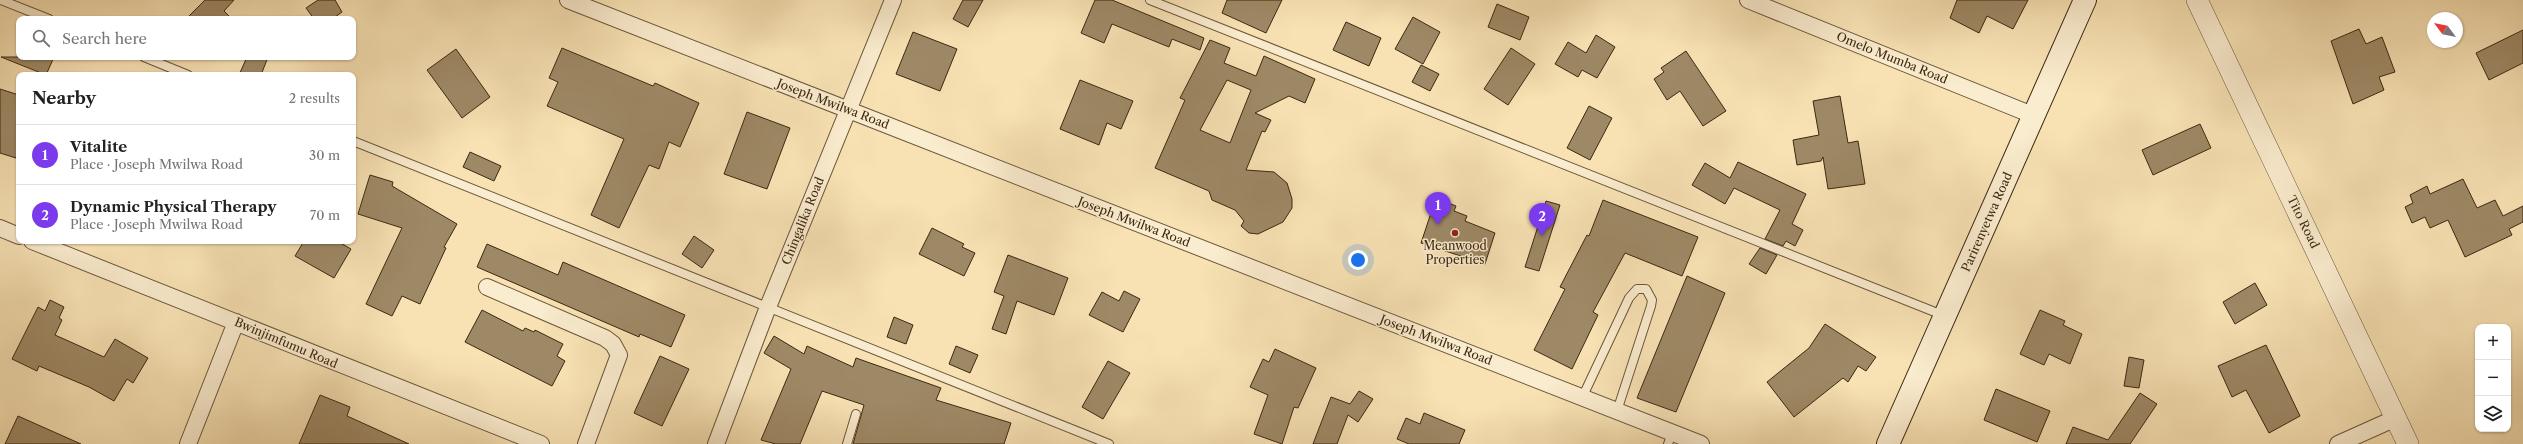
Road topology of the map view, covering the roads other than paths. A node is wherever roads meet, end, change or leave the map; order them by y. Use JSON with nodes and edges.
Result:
{"nodes":[{"id":1,"x":1,"y":0,"type":"edge"},
{"id":2,"x":568,"y":0,"type":"edge"},
{"id":3,"x":893,"y":0,"type":"edge"},
{"id":4,"x":1150,"y":0,"type":"edge"},
{"id":5,"x":1748,"y":0,"type":"edge"},
{"id":6,"x":2084,"y":0,"type":"edge"},
{"id":7,"x":2197,"y":0,"type":"edge"},
{"id":8,"x":41,"y":16,"type":"edge"},
{"id":9,"x":151,"y":60,"type":"edge"},
{"id":10,"x":181,"y":72,"type":"edge"},
{"id":11,"x":849,"y":110,"type":"junction"},
{"id":12,"x":2035,"y":116,"type":"junction"},
{"id":13,"x":356,"y":142,"type":"edge"},
{"id":14,"x":0,"y":228,"type":"edge"},
{"id":15,"x":16,"y":235,"type":"edge"},
{"id":16,"x":40,"y":244,"type":"edge"},
{"id":17,"x":487,"y":287,"type":"dead end"},
{"id":18,"x":768,"y":307,"type":"junction"},
{"id":19,"x":1945,"y":316,"type":"junction"},
{"id":20,"x":236,"y":322,"type":"junction"},
{"id":21,"x":1582,"y":398,"type":"junction"},
{"id":22,"x":1617,"y":411,"type":"junction"},
{"id":23,"x":856,"y":414,"type":"dead end"},
{"id":24,"x":2396,"y":418,"type":"junction"},
{"id":25,"x":1670,"y":438,"type":"edge"},
{"id":26,"x":188,"y":444,"type":"edge"},
{"id":27,"x":541,"y":444,"type":"edge"},
{"id":28,"x":586,"y":444,"type":"edge"},
{"id":29,"x":716,"y":444,"type":"edge"},
{"id":30,"x":847,"y":444,"type":"edge"},
{"id":31,"x":1109,"y":444,"type":"edge"},
{"id":32,"x":1701,"y":444,"type":"edge"},
{"id":33,"x":1888,"y":444,"type":"edge"},
{"id":34,"x":2338,"y":444,"type":"edge"},
{"id":35,"x":2408,"y":444,"type":"edge"}],
"edges":[{"from":1,"to":8,"type":"lane"},
{"from":2,"to":11,"type":"street","name":"Joseph Mwilwa Road"},
{"from":3,"to":11,"type":"street","name":"Chingalika Road"},
{"from":4,"to":19,"type":"lane"},
{"from":5,"to":12,"type":"street","name":"Omelo Mumba Road"},
{"from":6,"to":12,"type":"main road","name":"Parirenyetwa Road"},
{"from":7,"to":24,"type":"street","name":"Tito Road"},
{"from":9,"to":10,"type":"lane"},
{"from":11,"to":18,"type":"street","name":"Chingalika Road"},
{"from":11,"to":21,"type":"street","name":"Joseph Mwilwa Road"},
{"from":12,"to":19,"type":"main road","name":"Parirenyetwa Road"},
{"from":13,"to":18,"type":"lane"},
{"from":14,"to":15,"type":"street"},
{"from":16,"to":20,"type":"street","name":"Bwinjimfumu Road"},
{"from":17,"to":28,"type":"street"},
{"from":18,"to":29,"type":"street","name":"Chingalika Road"},
{"from":18,"to":31,"type":"lane"},
{"from":19,"to":33,"type":"main road","name":"Parirenyetwa Road"},
{"from":20,"to":26,"type":"street"},
{"from":20,"to":27,"type":"street","name":"Bwinjimfumu Road"},
{"from":21,"to":22,"type":"street","name":"Joseph Mwilwa Road"},
{"from":21,"to":22,"type":"lane"},
{"from":22,"to":25,"type":"street","name":"Joseph Mwilwa Road"},
{"from":23,"to":30,"type":"lane"},
{"from":24,"to":34,"type":"street"},
{"from":24,"to":35,"type":"street","name":"Tito Road"},
{"from":25,"to":32,"type":"street","name":"Joseph Mwilwa Road"}]}
